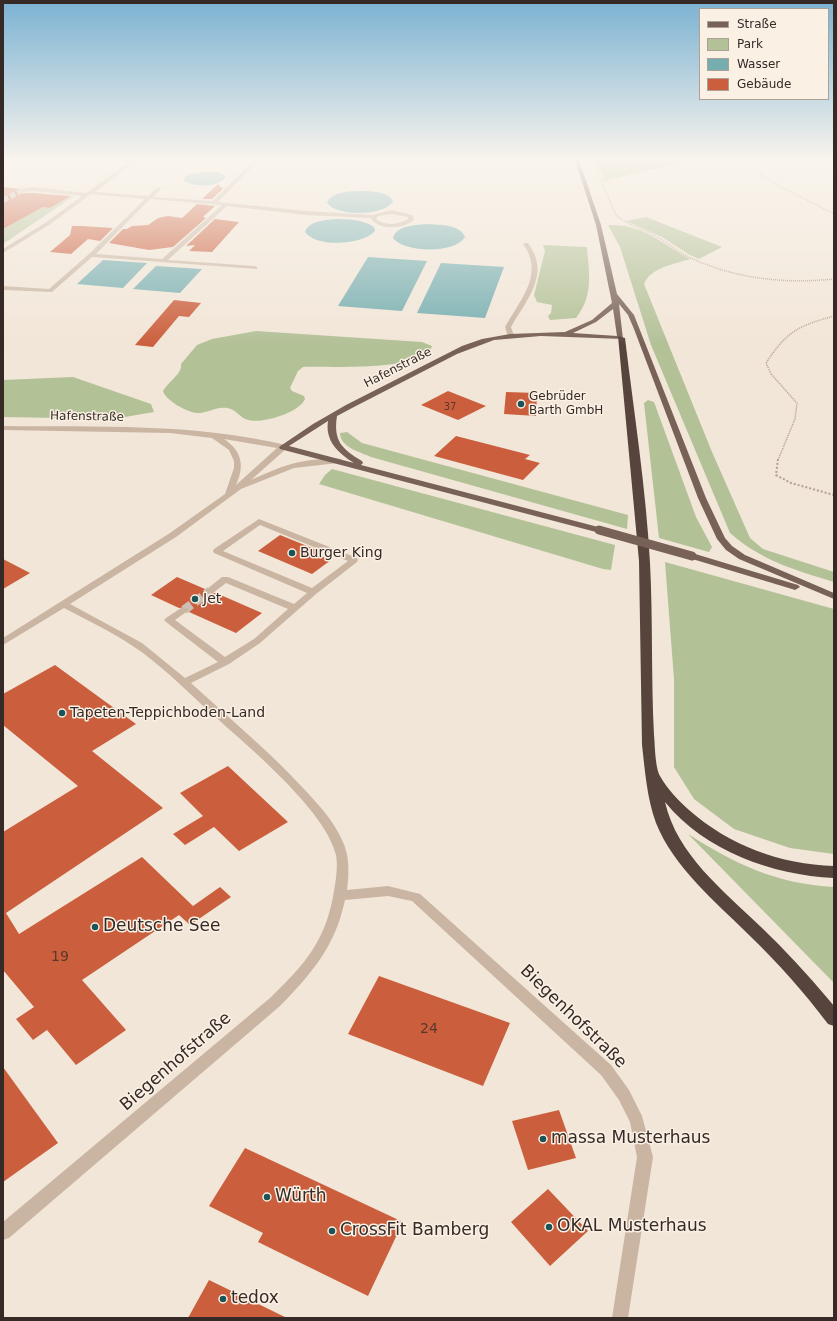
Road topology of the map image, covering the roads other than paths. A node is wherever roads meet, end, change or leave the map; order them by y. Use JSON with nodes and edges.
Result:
{"nodes":[{"id":1,"x":50,"y":222,"type":"edge"},
{"id":2,"x":126,"y":222,"type":"edge"},
{"id":3,"x":206,"y":222,"type":"edge"},
{"id":4,"x":376,"y":222,"type":"edge"},
{"id":5,"x":407,"y":222,"type":"edge"},
{"id":6,"x":597,"y":222,"type":"edge"},
{"id":7,"x":526,"y":244,"type":"dead end"},
{"id":8,"x":3,"y":251,"type":"edge"},
{"id":9,"x":91,"y":255,"type":"junction"},
{"id":10,"x":163,"y":261,"type":"junction"},
{"id":11,"x":255,"y":268,"type":"dead end"},
{"id":12,"x":3,"y":288,"type":"edge"},
{"id":13,"x":616,"y":299,"type":"junction"},
{"id":14,"x":561,"y":334,"type":"junction"},
{"id":15,"x":511,"y":336,"type":"junction"},
{"id":16,"x":621,"y":338,"type":"junction"},
{"id":17,"x":333,"y":416,"type":"junction"},
{"id":18,"x":3,"y":428,"type":"edge"},
{"id":19,"x":209,"y":434,"type":"junction"},
{"id":20,"x":283,"y":447,"type":"junction"},
{"id":21,"x":338,"y":460,"type":"junction"},
{"id":22,"x":367,"y":468,"type":"junction"},
{"id":23,"x":237,"y":489,"type":"junction"},
{"id":24,"x":225,"y":498,"type":"junction"},
{"id":25,"x":210,"y":590,"type":"tunnel mouth"},
{"id":26,"x":313,"y":592,"type":"junction"},
{"id":27,"x":834,"y":597,"type":"edge"},
{"id":28,"x":64,"y":604,"type":"junction"},
{"id":29,"x":295,"y":608,"type":"junction"},
{"id":30,"x":184,"y":610,"type":"tunnel mouth"},
{"id":31,"x":3,"y":642,"type":"edge"},
{"id":32,"x":225,"y":662,"type":"junction"},
{"id":33,"x":184,"y":683,"type":"junction"},
{"id":34,"x":652,"y":776,"type":"junction"},
{"id":35,"x":834,"y":872,"type":"edge"},
{"id":36,"x":341,"y":896,"type":"junction"},
{"id":37,"x":834,"y":1019,"type":"edge"},
{"id":38,"x":3,"y":1232,"type":"edge"},
{"id":39,"x":620,"y":1318,"type":"edge"}],
"edges":[{"from":1,"to":8,"type":"street"},
{"from":2,"to":9,"type":"street"},
{"from":3,"to":10,"type":"street"},
{"from":4,"to":5,"type":"street"},
{"from":6,"to":13,"type":"main road"},
{"from":7,"to":15,"type":"street"},
{"from":9,"to":10,"type":"street"},
{"from":9,"to":12,"type":"street"},
{"from":10,"to":11,"type":"street"},
{"from":13,"to":14,"type":"main road"},
{"from":13,"to":16,"type":"main road"},
{"from":13,"to":27,"type":"main road"},
{"from":14,"to":15,"type":"main road","name":"Hafenstraße"},
{"from":14,"to":16,"type":"main road"},
{"from":15,"to":17,"type":"main road","name":"Hafenstraße"},
{"from":16,"to":34,"type":"highway"},
{"from":17,"to":20,"type":"main road","name":"Hafenstraße"},
{"from":17,"to":22,"type":"main road"},
{"from":18,"to":19,"type":"street","name":"Hafenstraße"},
{"from":19,"to":20,"type":"street","name":"Hafenstraße"},
{"from":19,"to":24,"type":"street"},
{"from":20,"to":21,"type":"main road"},
{"from":20,"to":23,"type":"street"},
{"from":21,"to":22,"type":"main road"},
{"from":21,"to":23,"type":"street"},
{"from":22,"to":27,"type":"main road","bridge":true},
{"from":23,"to":24,"type":"street"},
{"from":24,"to":28,"type":"street"},
{"from":25,"to":29,"type":"street"},
{"from":26,"to":26,"type":"street"},
{"from":26,"to":29,"type":"street"},
{"from":28,"to":31,"type":"street"},
{"from":28,"to":33,"type":"street","name":"Biegenhofstraße"},
{"from":29,"to":32,"type":"street"},
{"from":30,"to":32,"type":"street"},
{"from":32,"to":33,"type":"street"},
{"from":33,"to":36,"type":"street","name":"Biegenhofstraße"},
{"from":34,"to":35,"type":"highway"},
{"from":34,"to":37,"type":"highway"},
{"from":36,"to":38,"type":"street","name":"Biegenhofstraße"},
{"from":36,"to":39,"type":"street","name":"Biegenhofstraße"}]}
